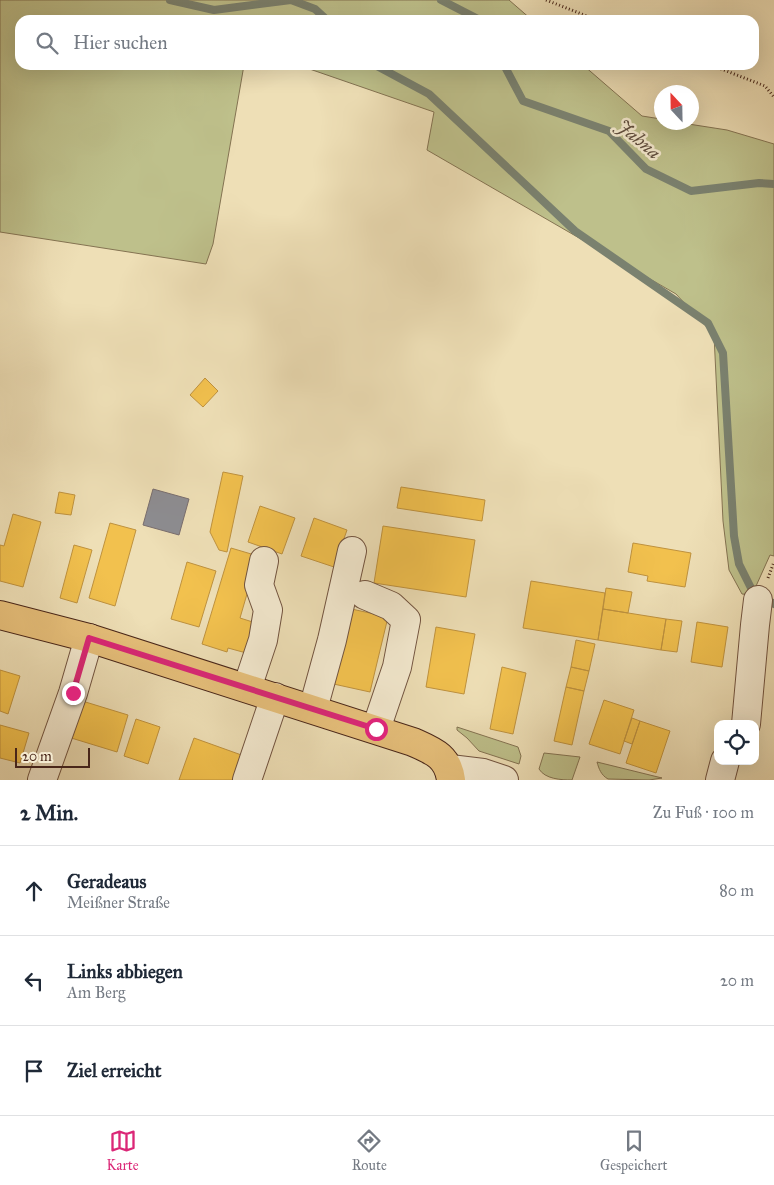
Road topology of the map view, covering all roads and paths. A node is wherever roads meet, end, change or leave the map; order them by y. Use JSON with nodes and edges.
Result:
{"nodes":[{"id":1,"x":546,"y":0,"type":"edge"},
{"id":2,"x":584,"y":15,"type":"edge"},
{"id":3,"x":724,"y":70,"type":"edge"},
{"id":4,"x":774,"y":97,"type":"edge"},
{"id":5,"x":352,"y":550,"type":"dead end"},
{"id":6,"x":264,"y":561,"type":"dead end"},
{"id":7,"x":365,"y":595,"type":"dead end"},
{"id":8,"x":758,"y":600,"type":"dead end"},
{"id":9,"x":0,"y":615,"type":"edge"},
{"id":10,"x":89,"y":638,"type":"junction"},
{"id":11,"x":247,"y":688,"type":"junction"},
{"id":12,"x":275,"y":697,"type":"junction"},
{"id":13,"x":313,"y":709,"type":"junction"},
{"id":14,"x":746,"y":720,"type":"edge"},
{"id":15,"x":376,"y":729,"type":"junction"},
{"id":16,"x":724,"y":765,"type":"edge"},
{"id":17,"x":451,"y":775,"type":"edge"},
{"id":18,"x":42,"y":780,"type":"edge"},
{"id":19,"x":247,"y":780,"type":"edge"},
{"id":20,"x":504,"y":780,"type":"edge"},
{"id":21,"x":720,"y":780,"type":"edge"}],
"edges":[{"from":1,"to":2,"type":"path"},
{"from":3,"to":4,"type":"path"},
{"from":5,"to":13,"type":"street"},
{"from":6,"to":11,"type":"street"},
{"from":7,"to":15,"type":"street"},
{"from":8,"to":14,"type":"street"},
{"from":9,"to":10,"type":"main road"},
{"from":10,"to":11,"type":"main road"},
{"from":10,"to":18,"type":"street"},
{"from":11,"to":12,"type":"main road"},
{"from":12,"to":13,"type":"main road"},
{"from":12,"to":19,"type":"street"},
{"from":13,"to":15,"type":"main road"},
{"from":15,"to":17,"type":"main road"},
{"from":16,"to":21,"type":"street"},
{"from":17,"to":20,"type":"street"}]}
